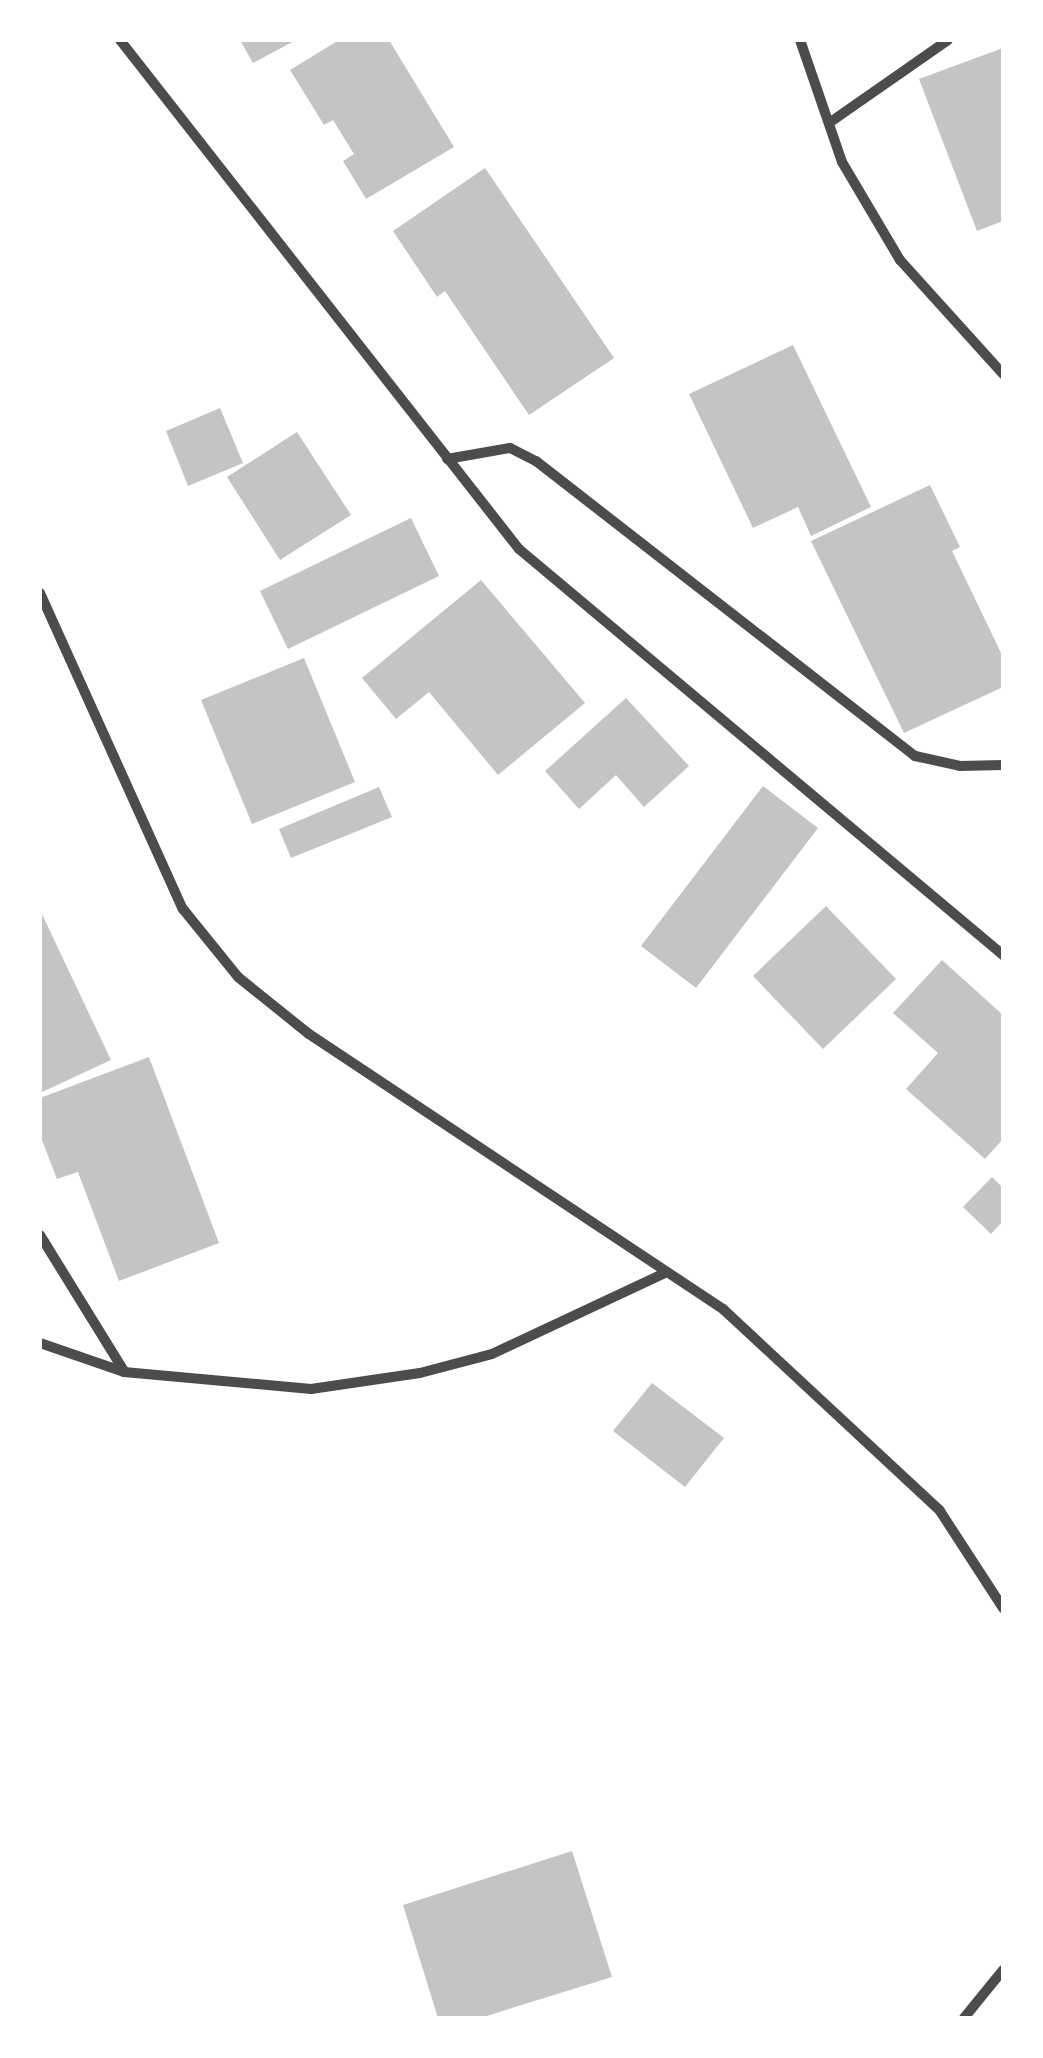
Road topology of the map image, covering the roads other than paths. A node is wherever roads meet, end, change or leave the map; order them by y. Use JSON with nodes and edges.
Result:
{"nodes":[{"id":1,"x":120,"y":40,"type":"edge"},
{"id":2,"x":800,"y":40,"type":"edge"},
{"id":3,"x":948,"y":40,"type":"edge"},
{"id":4,"x":830,"y":123,"type":"junction"},
{"id":5,"x":1003,"y":374,"type":"edge"},
{"id":6,"x":447,"y":459,"type":"junction"},
{"id":7,"x":40,"y":594,"type":"edge"},
{"id":8,"x":1003,"y":765,"type":"edge"},
{"id":9,"x":1003,"y":955,"type":"edge"},
{"id":10,"x":40,"y":1235,"type":"edge"},
{"id":11,"x":665,"y":1274,"type":"junction"},
{"id":12,"x":40,"y":1343,"type":"edge"},
{"id":13,"x":124,"y":1372,"type":"junction"},
{"id":14,"x":1003,"y":1608,"type":"edge"},
{"id":15,"x":1003,"y":1970,"type":"edge"},
{"id":16,"x":964,"y":2018,"type":"edge"}],
"edges":[{"from":1,"to":6,"type":"street"},
{"from":2,"to":4,"type":"street"},
{"from":3,"to":4,"type":"street"},
{"from":4,"to":5,"type":"street"},
{"from":6,"to":8,"type":"street"},
{"from":6,"to":9,"type":"street"},
{"from":7,"to":11,"type":"street"},
{"from":10,"to":13,"type":"street"},
{"from":11,"to":13,"type":"street"},
{"from":11,"to":14,"type":"street"},
{"from":12,"to":13,"type":"street"},
{"from":15,"to":16,"type":"street"}]}
